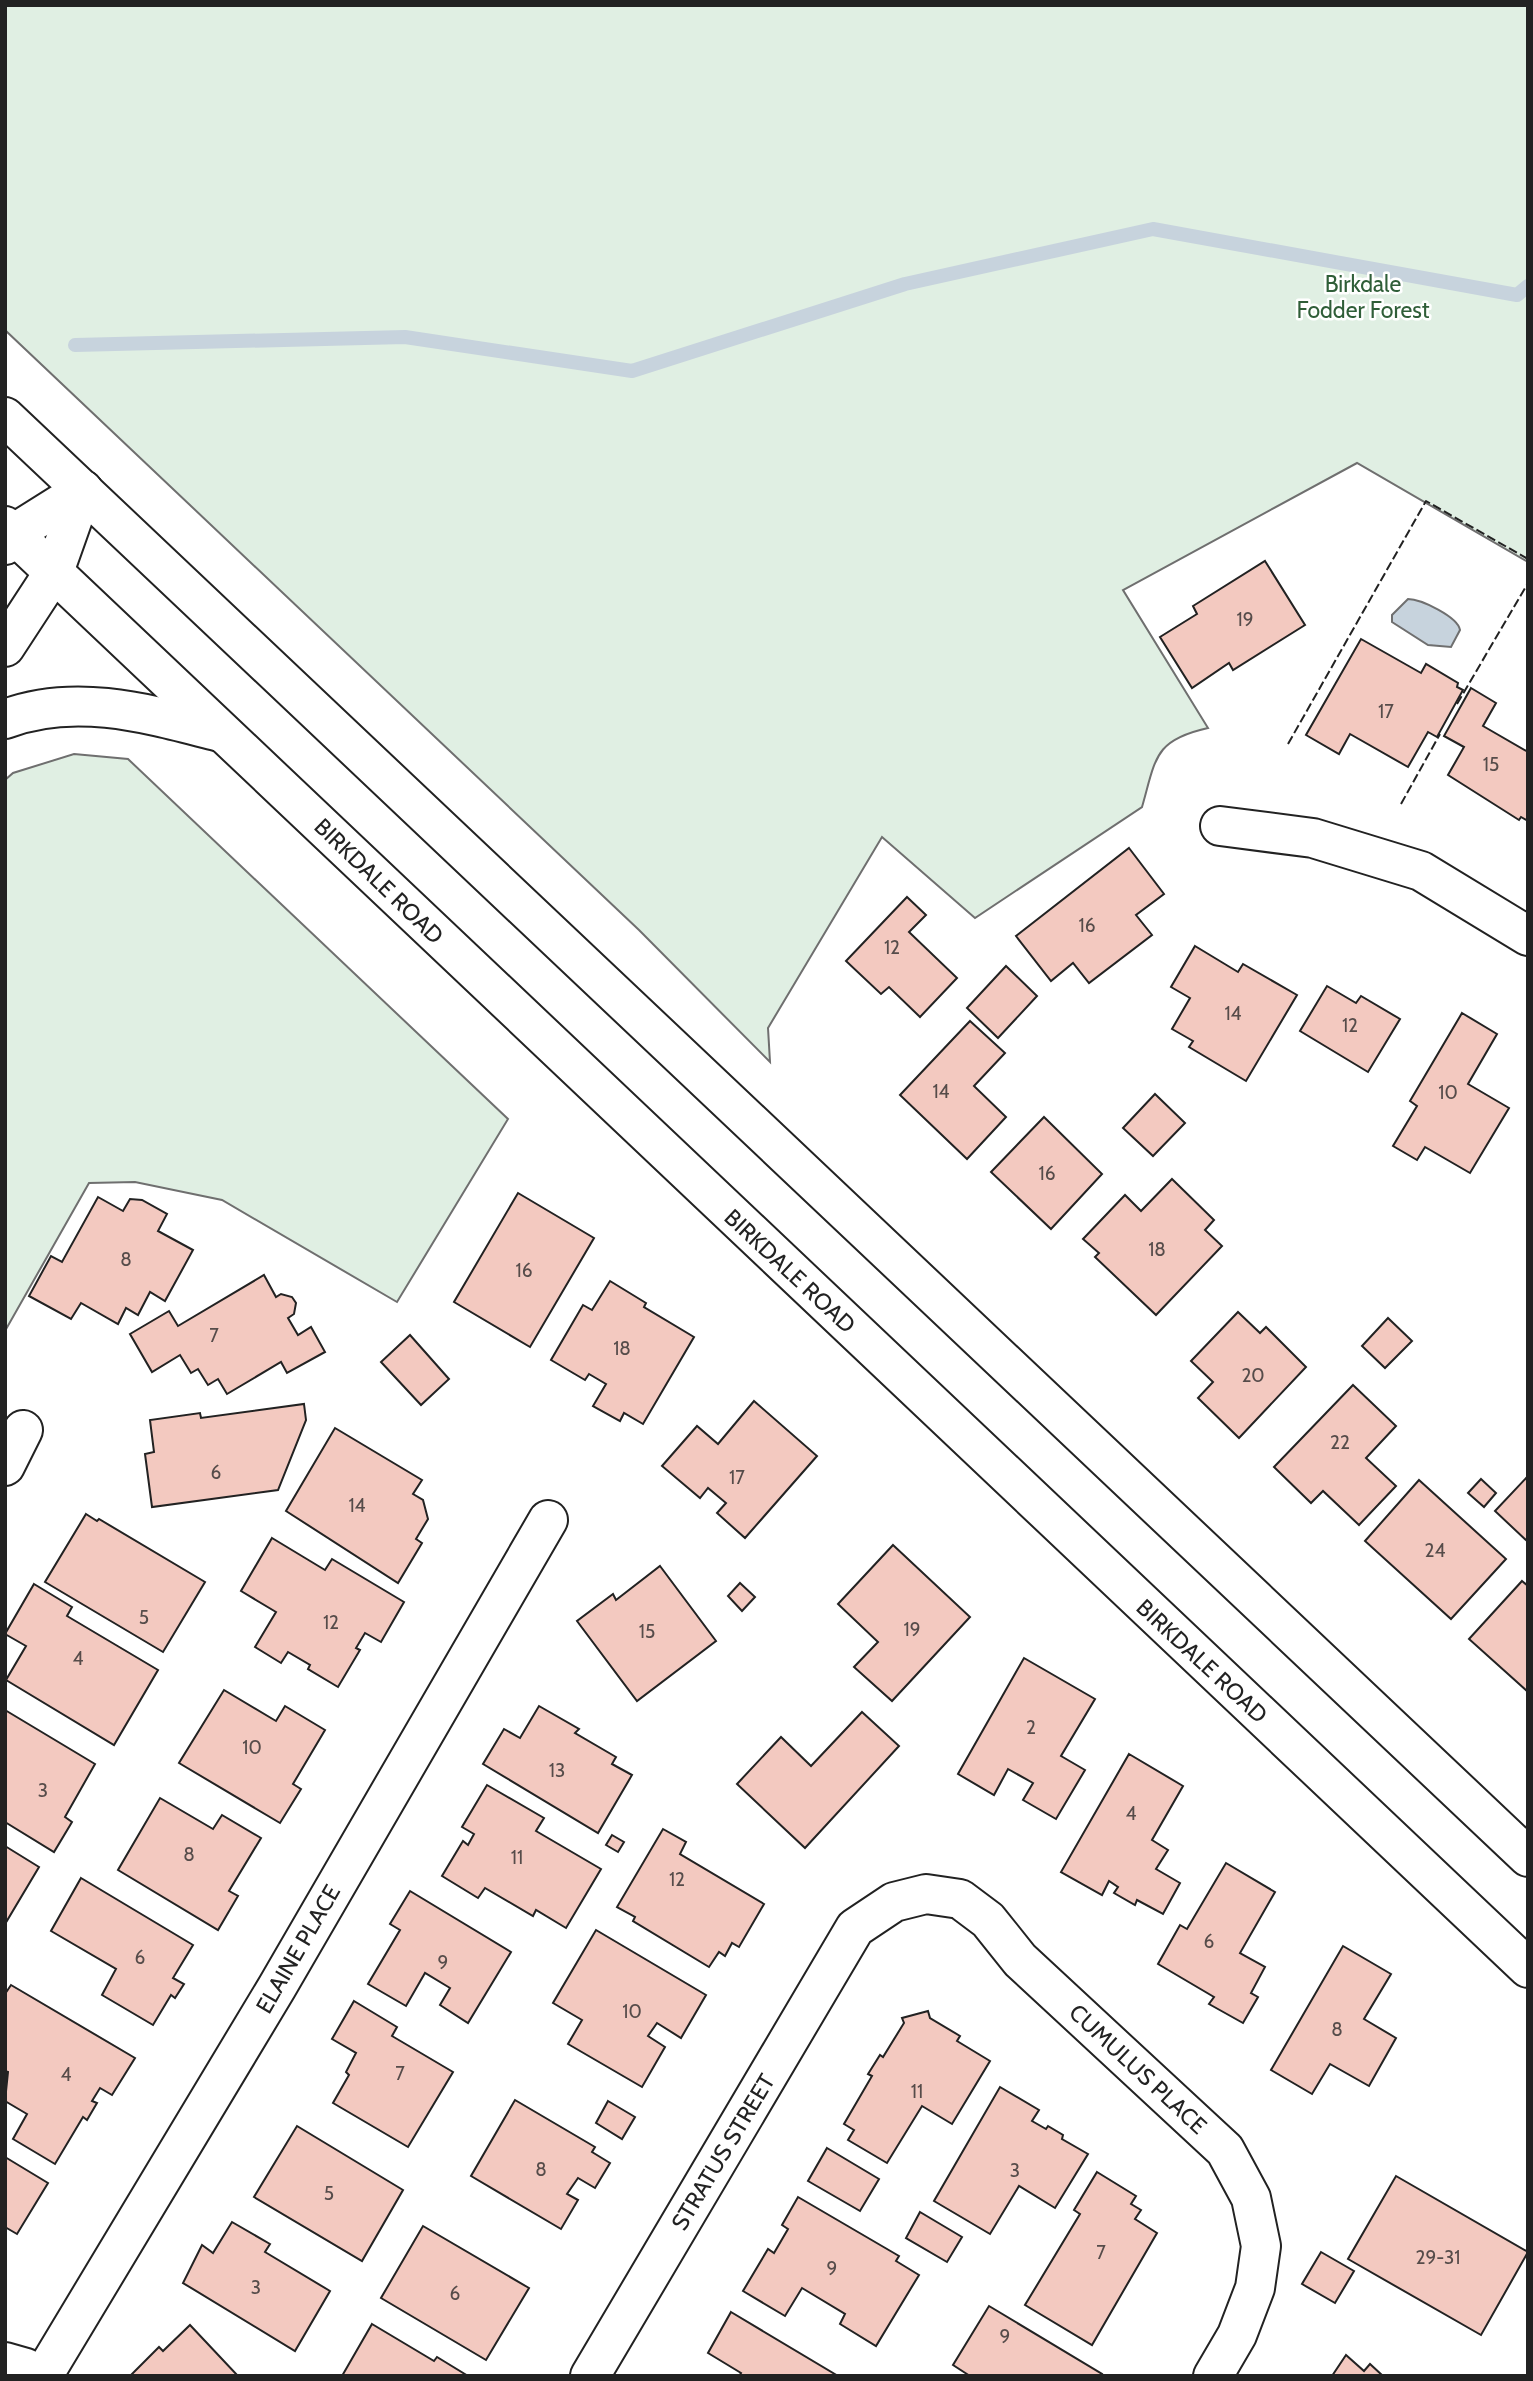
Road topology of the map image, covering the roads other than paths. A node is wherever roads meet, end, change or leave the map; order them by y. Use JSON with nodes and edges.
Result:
{"nodes":[{"id":1,"x":5,"y":417,"type":"edge"},
{"id":2,"x":83,"y":490,"type":"junction"},
{"id":3,"x":8,"y":535,"type":"edge"},
{"id":4,"x":54,"y":572,"type":"junction"},
{"id":5,"x":5,"y":646,"type":"edge"},
{"id":6,"x":5,"y":719,"type":"edge"},
{"id":7,"x":222,"y":732,"type":"junction"},
{"id":8,"x":1220,"y":826,"type":"dead end"},
{"id":9,"x":1528,"y":936,"type":"edge"},
{"id":10,"x":23,"y":1430,"type":"dead end"},
{"id":11,"x":5,"y":1466,"type":"edge"},
{"id":12,"x":548,"y":1520,"type":"dead end"},
{"id":13,"x":1528,"y":1857,"type":"edge"},
{"id":14,"x":855,"y":1928,"type":"joint"},
{"id":15,"x":1528,"y":1968,"type":"edge"},
{"id":16,"x":5,"y":2362,"type":"edge"},
{"id":17,"x":36,"y":2376,"type":"edge"},
{"id":18,"x":43,"y":2376,"type":"edge"},
{"id":19,"x":590,"y":2376,"type":"edge"},
{"id":20,"x":1213,"y":2376,"type":"edge"}],
"edges":[{"from":1,"to":2,"type":"main road"},
{"from":2,"to":3,"type":"main road"},
{"from":2,"to":4,"type":"main road"},
{"from":2,"to":13,"type":"main road"},
{"from":3,"to":4,"type":"main road","name":"BIRKDALE ROAD"},
{"from":4,"to":5,"type":"main road"},
{"from":4,"to":7,"type":"main road","name":"BIRKDALE ROAD"},
{"from":6,"to":7,"type":"main road"},
{"from":7,"to":15,"type":"main road","name":"BIRKDALE ROAD"},
{"from":8,"to":9,"type":"main road"},
{"from":10,"to":11,"type":"main road"},
{"from":12,"to":18,"type":"main road","name":"ELAINE PLACE"},
{"from":14,"to":19,"type":"main road","name":"STRATUS STREET"},
{"from":14,"to":20,"type":"main road","name":"CUMULUS PLACE"},
{"from":16,"to":17,"type":"main road"}]}
